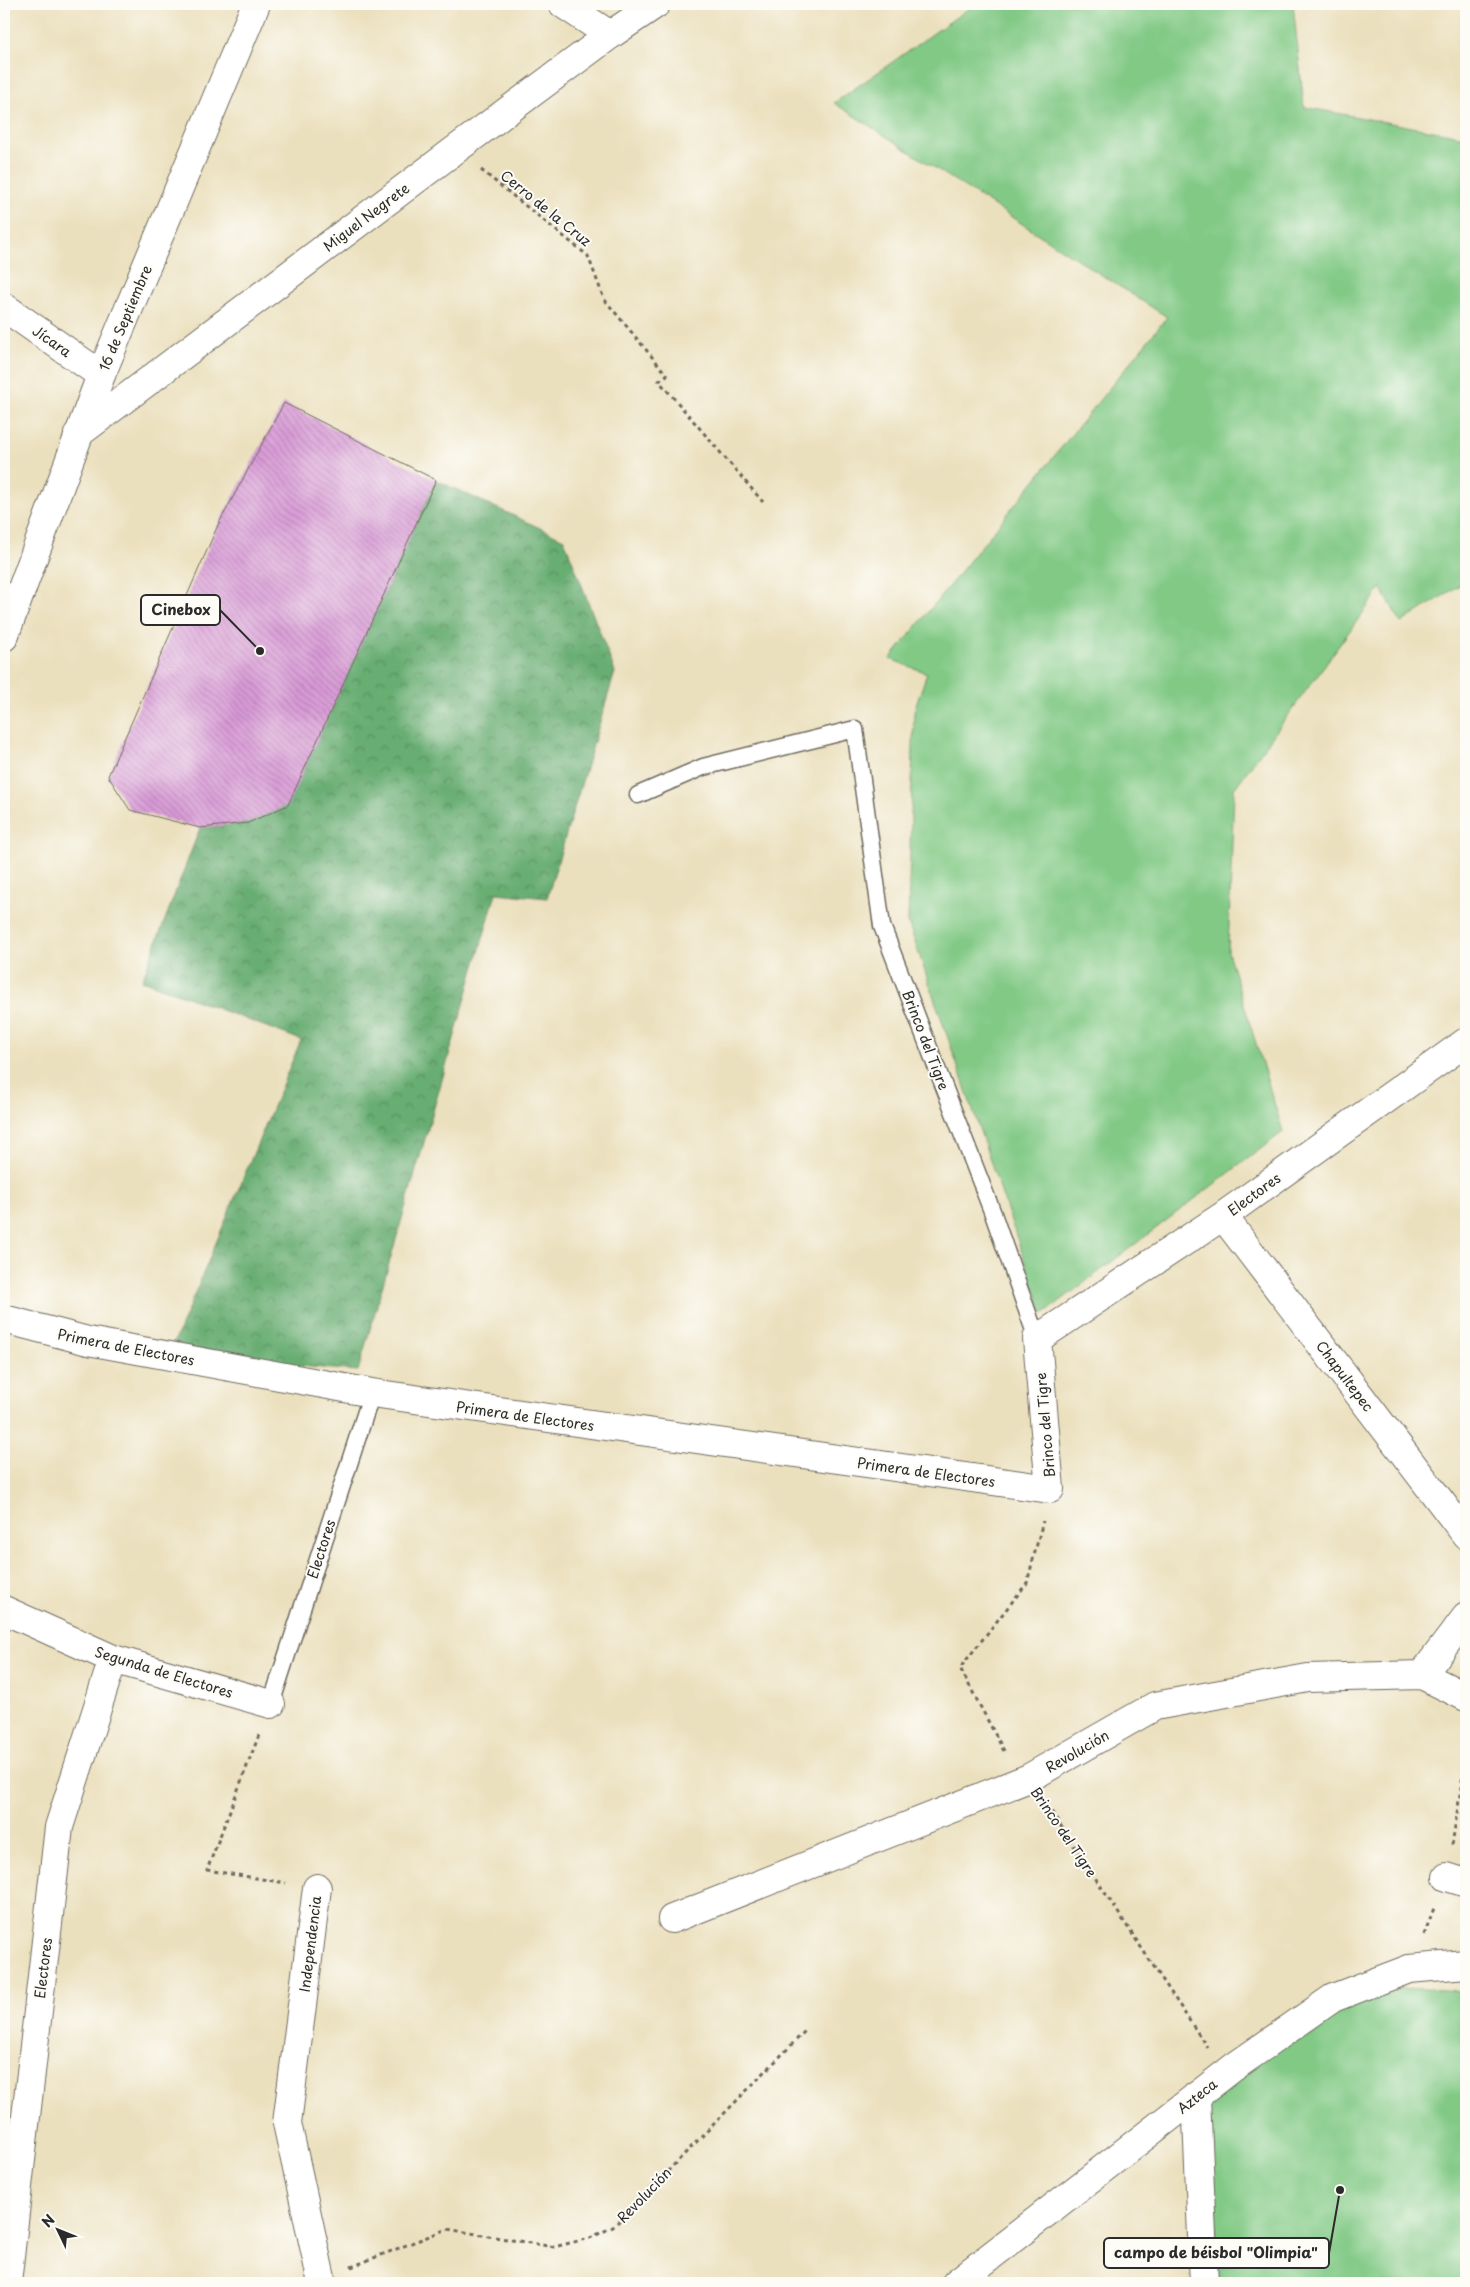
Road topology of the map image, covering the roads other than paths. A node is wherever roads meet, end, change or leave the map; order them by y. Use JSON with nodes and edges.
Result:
{"nodes":[{"id":1,"x":256,"y":4,"type":"edge"},
{"id":2,"x":562,"y":4,"type":"edge"},
{"id":3,"x":656,"y":4,"type":"edge"},
{"id":4,"x":610,"y":35,"type":"junction"},
{"id":5,"x":4,"y":307,"type":"edge"},
{"id":6,"x":101,"y":375,"type":"junction"},
{"id":7,"x":78,"y":434,"type":"junction"},
{"id":8,"x":4,"y":637,"type":"edge"},
{"id":9,"x":638,"y":795,"type":"dead end"},
{"id":10,"x":1466,"y":1042,"type":"edge"},
{"id":11,"x":1223,"y":1216,"type":"junction"},
{"id":12,"x":4,"y":1319,"type":"edge"},
{"id":13,"x":1037,"y":1339,"type":"junction"},
{"id":14,"x":372,"y":1394,"type":"junction"},
{"id":15,"x":1050,"y":1489,"type":"joint"},
{"id":16,"x":1466,"y":1535,"type":"edge"},
{"id":17,"x":4,"y":1610,"type":"edge"},
{"id":18,"x":1466,"y":1617,"type":"edge"},
{"id":19,"x":113,"y":1659,"type":"junction"},
{"id":20,"x":1422,"y":1675,"type":"junction"},
{"id":21,"x":1466,"y":1697,"type":"edge"},
{"id":22,"x":271,"y":1704,"type":"joint"},
{"id":23,"x":317,"y":1888,"type":"road end"},
{"id":24,"x":672,"y":1919,"type":"dead end"},
{"id":25,"x":1466,"y":1964,"type":"edge"},
{"id":26,"x":1196,"y":2096,"type":"junction"},
{"id":27,"x":321,"y":2282,"type":"edge"},
{"id":28,"x":7,"y":2283,"type":"edge"},
{"id":29,"x":956,"y":2283,"type":"edge"},
{"id":30,"x":1204,"y":2283,"type":"edge"}],
"edges":[{"from":1,"to":6,"type":"street","name":"16 de Septiembre"},
{"from":2,"to":4,"type":"street"},
{"from":3,"to":4,"type":"street","name":"Miguel Negrete"},
{"from":4,"to":7,"type":"street","name":"Miguel Negrete"},
{"from":5,"to":6,"type":"street","name":"Jícara"},
{"from":6,"to":7,"type":"street","name":"16 de Septiembre"},
{"from":7,"to":8,"type":"street","name":"16 de Septiembre"},
{"from":9,"to":13,"type":"lane","name":"Brinco del Tigre"},
{"from":10,"to":11,"type":"street","name":"Electores"},
{"from":11,"to":13,"type":"street","name":"Electores"},
{"from":11,"to":16,"type":"street","name":"Chapultepec"},
{"from":12,"to":14,"type":"street","name":"Primera de Electores"},
{"from":13,"to":15,"type":"street","name":"Brinco del Tigre"},
{"from":14,"to":15,"type":"street","name":"Primera de Electores"},
{"from":14,"to":22,"type":"lane","name":"Electores"},
{"from":17,"to":19,"type":"street","name":"Segunda de Electores"},
{"from":18,"to":20,"type":"street"},
{"from":19,"to":22,"type":"street","name":"Segunda de Electores"},
{"from":19,"to":28,"type":"street","name":"Electores"},
{"from":20,"to":21,"type":"street","name":"Revolución"},
{"from":20,"to":24,"type":"street","name":"Revolución"},
{"from":23,"to":27,"type":"street","name":"Independencia"},
{"from":25,"to":26,"type":"street","name":"Azteca"},
{"from":26,"to":29,"type":"street","name":"Azteca"},
{"from":26,"to":30,"type":"street"}]}
